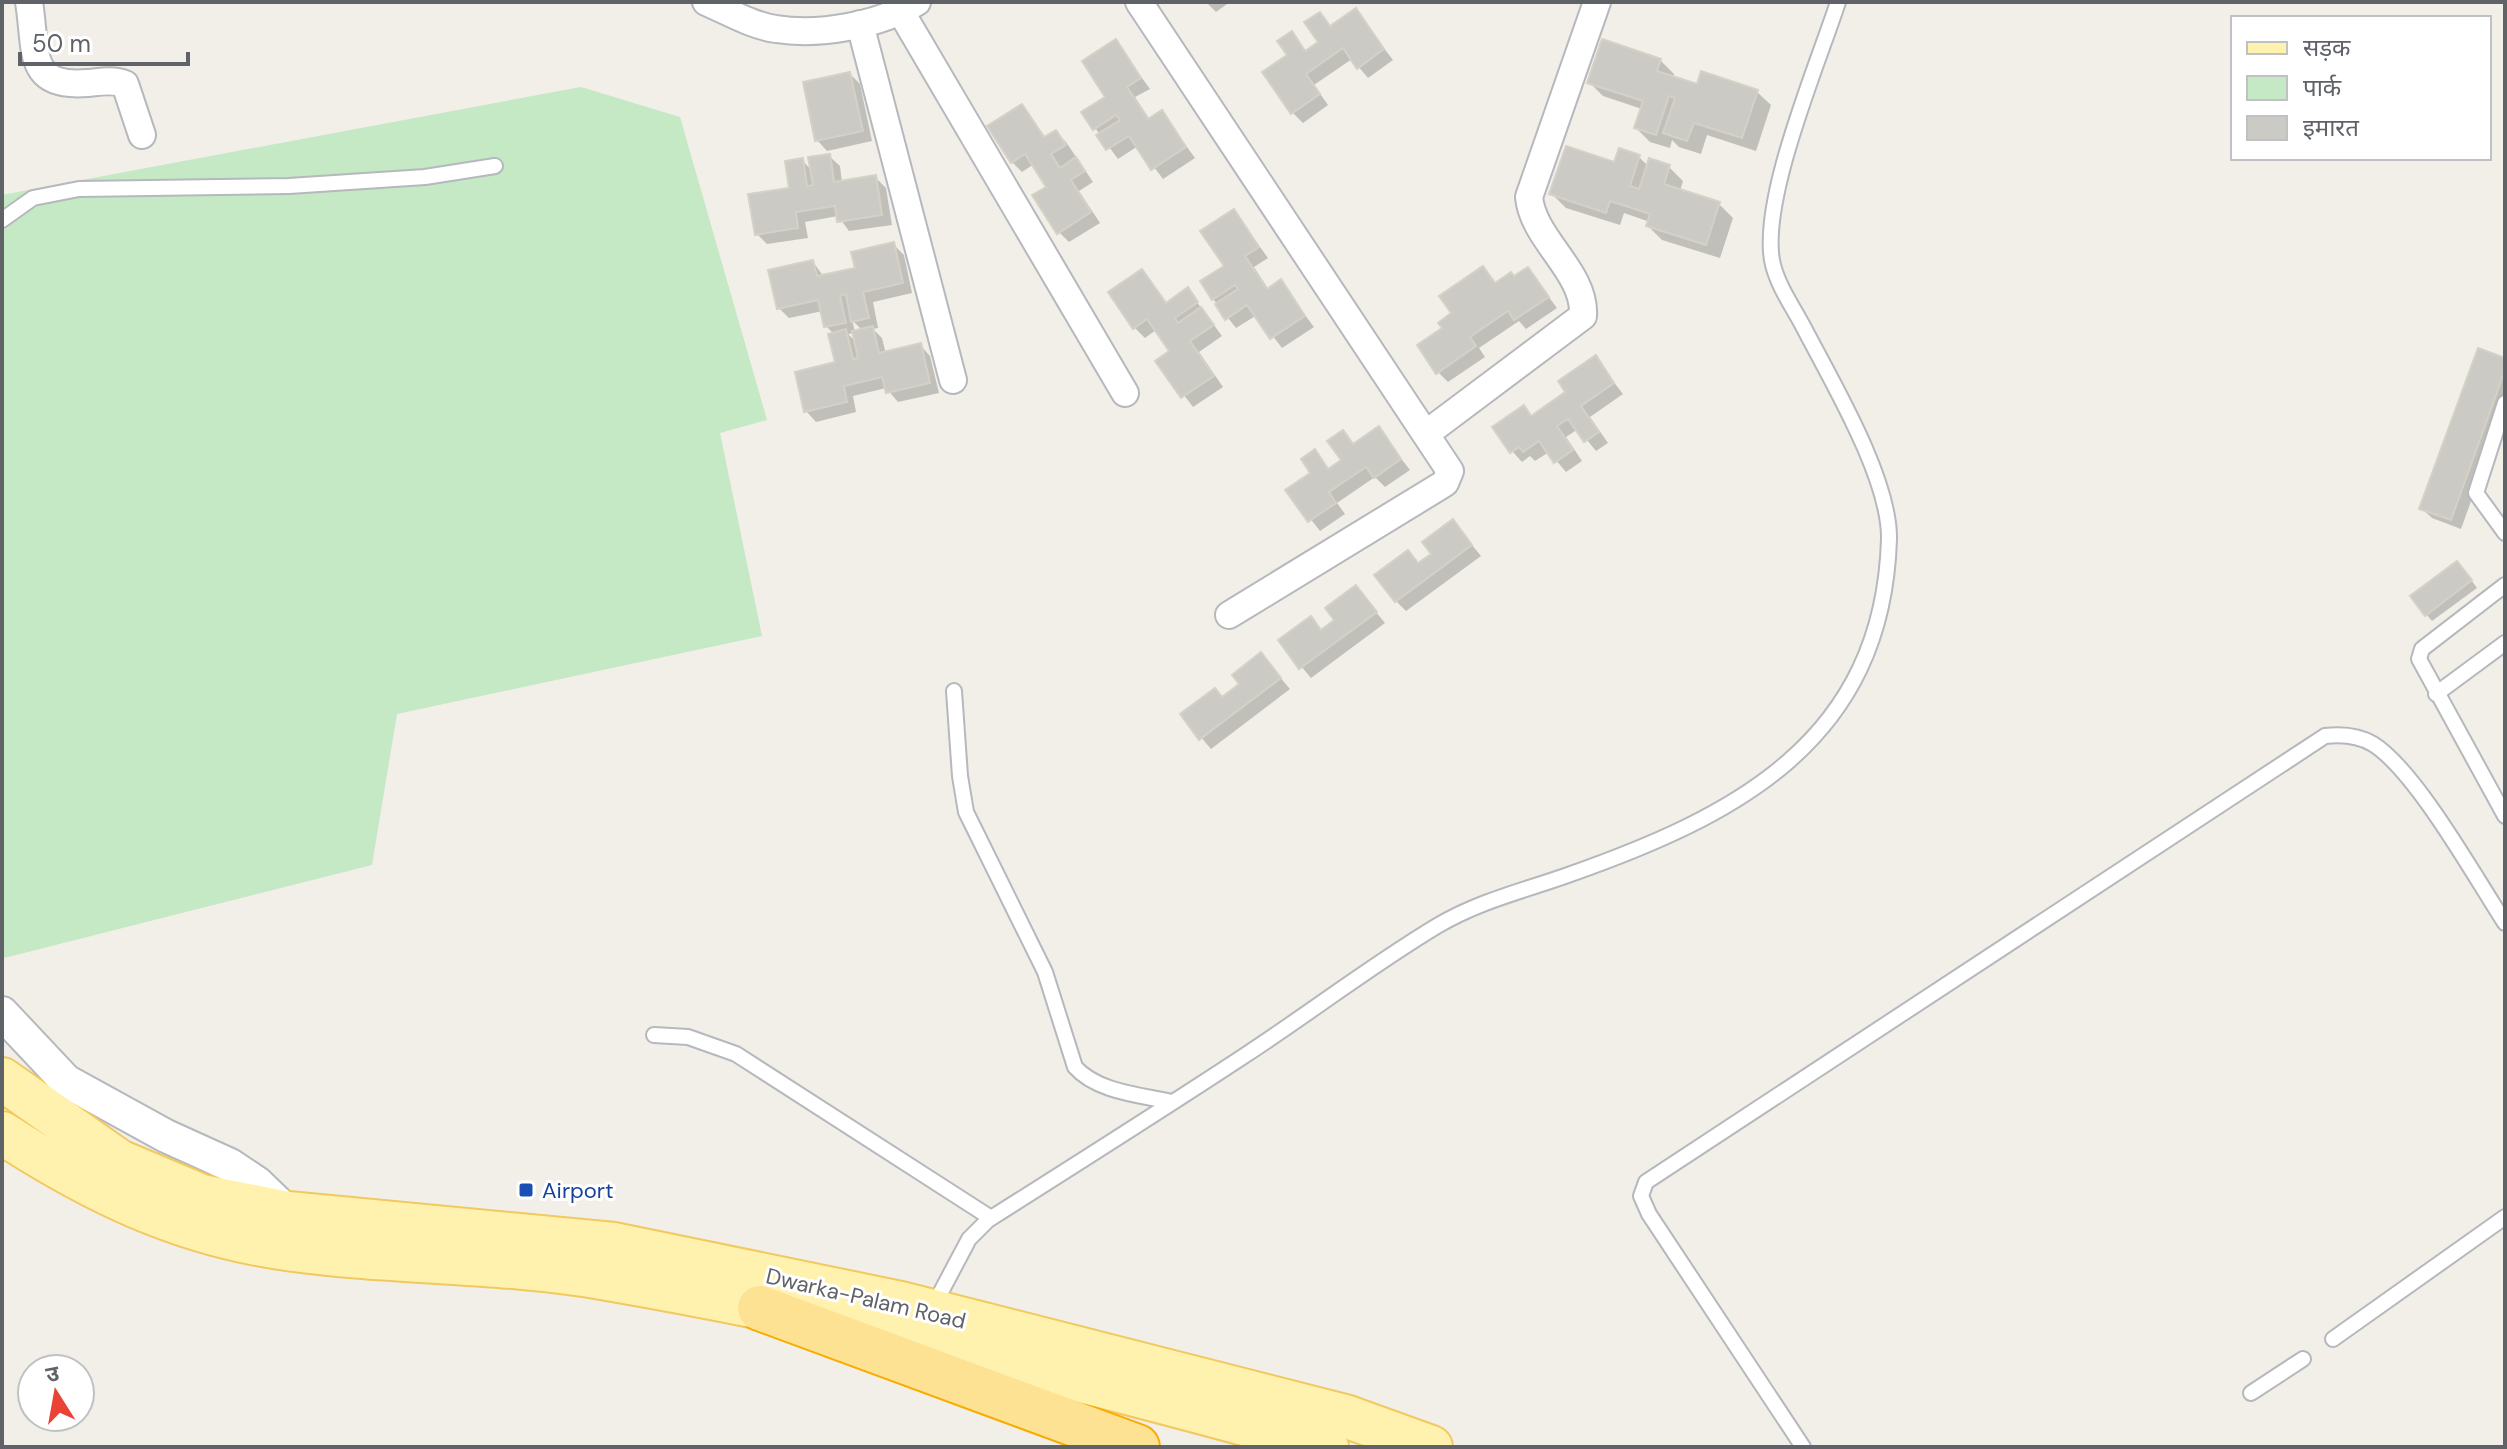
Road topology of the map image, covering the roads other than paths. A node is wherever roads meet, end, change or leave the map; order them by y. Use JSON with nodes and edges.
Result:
{"nodes":[{"id":1,"x":29,"y":2,"type":"edge"},
{"id":2,"x":706,"y":2,"type":"edge"},
{"id":3,"x":1139,"y":2,"type":"edge"},
{"id":4,"x":1597,"y":2,"type":"edge"},
{"id":5,"x":1838,"y":2,"type":"edge"},
{"id":6,"x":909,"y":7,"type":"edge"},
{"id":7,"x":860,"y":24,"type":"junction"},
{"id":8,"x":142,"y":135,"type":"dead end"},
{"id":9,"x":495,"y":166,"type":"dead end"},
{"id":10,"x":2,"y":220,"type":"edge"},
{"id":11,"x":953,"y":380,"type":"dead end"},
{"id":12,"x":1125,"y":393,"type":"dead end"},
{"id":13,"x":2505,"y":403,"type":"edge"},
{"id":14,"x":1427,"y":433,"type":"junction"},
{"id":15,"x":2505,"y":533,"type":"edge"},
{"id":16,"x":2505,"y":585,"type":"edge"},
{"id":17,"x":1229,"y":615,"type":"dead end"},
{"id":18,"x":2505,"y":643,"type":"edge"},
{"id":19,"x":954,"y":691,"type":"dead end"},
{"id":20,"x":2436,"y":694,"type":"junction"},
{"id":21,"x":2505,"y":816,"type":"edge"},
{"id":22,"x":2505,"y":923,"type":"edge"},
{"id":23,"x":2,"y":1013,"type":"edge"},
{"id":24,"x":654,"y":1035,"type":"dead end"},
{"id":25,"x":2,"y":1079,"type":"edge"},
{"id":26,"x":1172,"y":1102,"type":"junction"},
{"id":27,"x":2,"y":1133,"type":"edge"},
{"id":28,"x":288,"y":1213,"type":"junction"},
{"id":29,"x":2505,"y":1217,"type":"edge"},
{"id":30,"x":991,"y":1218,"type":"junction"},
{"id":31,"x":760,"y":1308,"type":"junction"},
{"id":32,"x":932,"y":1311,"type":"junction"},
{"id":33,"x":2333,"y":1339,"type":"dead end"},
{"id":34,"x":2303,"y":1359,"type":"dead end"},
{"id":35,"x":2251,"y":1393,"type":"dead end"},
{"id":36,"x":1137,"y":1447,"type":"edge"},
{"id":37,"x":1327,"y":1447,"type":"edge"},
{"id":38,"x":1431,"y":1447,"type":"edge"},
{"id":39,"x":1803,"y":1447,"type":"edge"}],
"edges":[{"from":1,"to":8,"type":"street"},
{"from":2,"to":7,"type":"street"},
{"from":3,"to":14,"type":"street"},
{"from":4,"to":14,"type":"street"},
{"from":5,"to":26,"type":"lane"},
{"from":6,"to":7,"type":"street"},
{"from":6,"to":12,"type":"street"},
{"from":7,"to":11,"type":"street"},
{"from":9,"to":10,"type":"lane"},
{"from":13,"to":15,"type":"lane"},
{"from":14,"to":17,"type":"street"},
{"from":16,"to":20,"type":"lane"},
{"from":18,"to":20,"type":"lane"},
{"from":19,"to":26,"type":"lane"},
{"from":20,"to":21,"type":"lane"},
{"from":22,"to":39,"type":"lane"},
{"from":23,"to":28,"type":"street"},
{"from":24,"to":30,"type":"lane"},
{"from":25,"to":28,"type":"main road","name":"Dwarka-Palam Road"},
{"from":26,"to":30,"type":"lane"},
{"from":27,"to":31,"type":"main road","name":"Dwarka-Palam Road"},
{"from":28,"to":32,"type":"main road","name":"Dwarka-Palam Road"},
{"from":29,"to":33,"type":"lane"},
{"from":30,"to":32,"type":"lane"},
{"from":31,"to":36,"type":"highway"},
{"from":31,"to":37,"type":"main road","name":"Dwarka-Palam Road"},
{"from":32,"to":38,"type":"main road","name":"Dwarka-Palam Road"},
{"from":34,"to":35,"type":"lane"}]}
